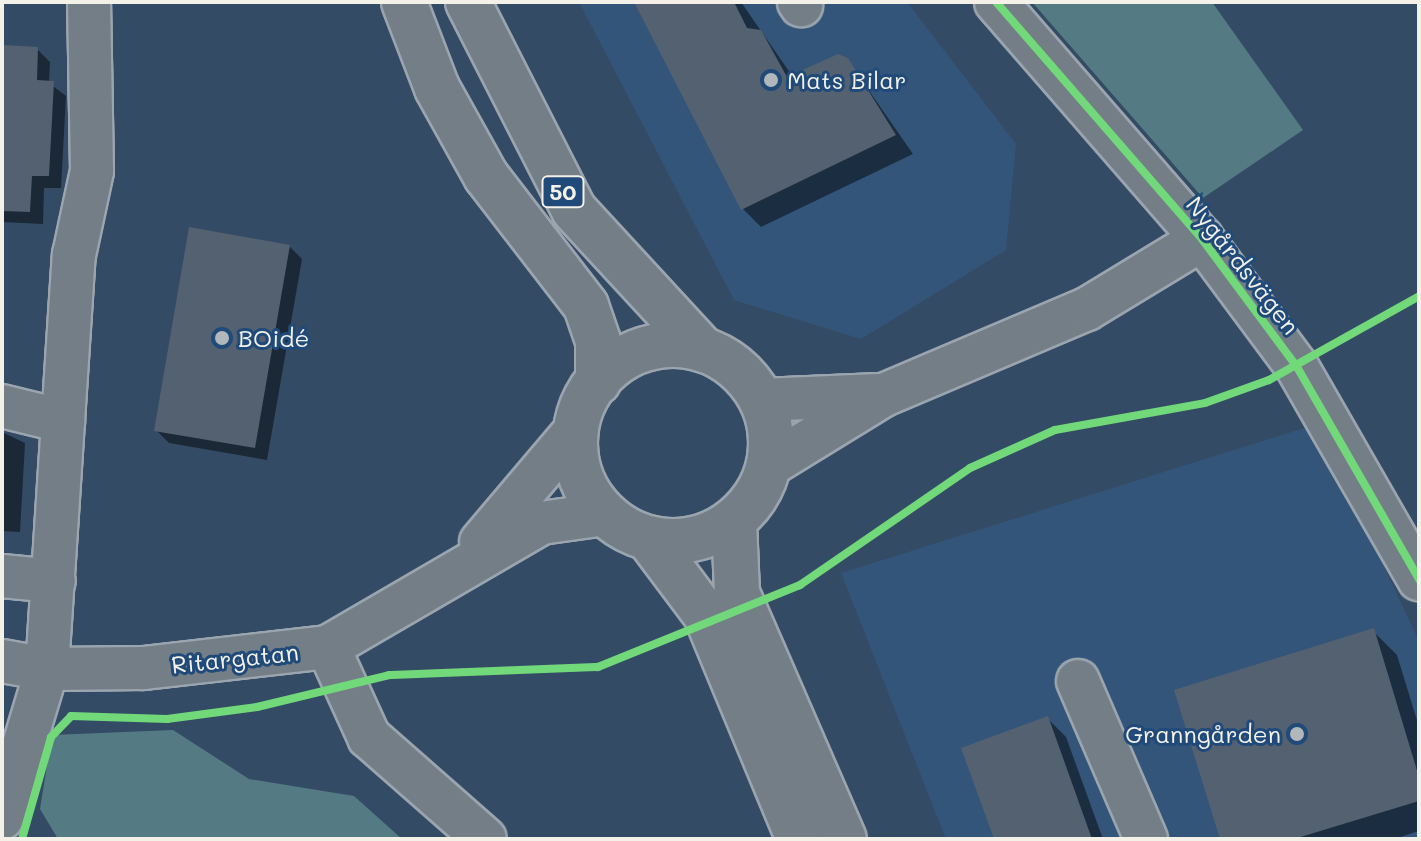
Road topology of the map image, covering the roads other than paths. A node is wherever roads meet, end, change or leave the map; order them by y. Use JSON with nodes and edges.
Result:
{"nodes":[{"id":1,"x":89,"y":2,"type":"edge"},
{"id":2,"x":404,"y":2,"type":"edge"},
{"id":3,"x":468,"y":2,"type":"edge"},
{"id":4,"x":996,"y":2,"type":"edge"},
{"id":5,"x":1202,"y":239,"type":"junction"},
{"id":6,"x":703,"y":350,"type":"junction"},
{"id":7,"x":598,"y":382,"type":"junction"},
{"id":8,"x":884,"y":395,"type":"junction"},
{"id":9,"x":761,"y":400,"type":"junction"},
{"id":10,"x":2,"y":406,"type":"edge"},
{"id":11,"x":63,"y":421,"type":"junction"},
{"id":12,"x":576,"y":430,"type":"junction"},
{"id":13,"x":768,"y":466,"type":"junction"},
{"id":14,"x":605,"y":514,"type":"junction"},
{"id":15,"x":734,"y":521,"type":"junction"},
{"id":16,"x":649,"y":539,"type":"junction"},
{"id":17,"x":449,"y":574,"type":"junction"},
{"id":18,"x":2,"y":576,"type":"edge"},
{"id":19,"x":1419,"y":579,"type":"edge"},
{"id":20,"x":54,"y":581,"type":"junction"},
{"id":21,"x":328,"y":647,"type":"junction"},
{"id":22,"x":2,"y":661,"type":"edge"},
{"id":23,"x":47,"y":669,"type":"junction"},
{"id":24,"x":1078,"y":681,"type":"dead end"},
{"id":25,"x":2,"y":818,"type":"edge"},
{"id":26,"x":485,"y":839,"type":"edge"},
{"id":27,"x":799,"y":839,"type":"edge"},
{"id":28,"x":844,"y":839,"type":"edge"},
{"id":29,"x":1146,"y":839,"type":"edge"}],
"edges":[{"from":1,"to":11,"type":"street"},
{"from":2,"to":7,"type":"highway","number":"50"},
{"from":3,"to":6,"type":"highway","number":"50"},
{"from":4,"to":5,"type":"street","name":"Nygårdsvägen"},
{"from":5,"to":8,"type":"street","name":"Nygårdsvägen"},
{"from":5,"to":19,"type":"street","name":"Nygårdsvägen"},
{"from":6,"to":7,"type":"highway"},
{"from":6,"to":9,"type":"highway"},
{"from":7,"to":12,"type":"highway"},
{"from":8,"to":9,"type":"street","name":"Nygårdsvägen"},
{"from":8,"to":13,"type":"street","name":"Nygårdsvägen"},
{"from":9,"to":13,"type":"highway"},
{"from":10,"to":11,"type":"street"},
{"from":11,"to":20,"type":"street"},
{"from":12,"to":14,"type":"highway"},
{"from":12,"to":17,"type":"street","name":"Ritargatan"},
{"from":13,"to":15,"type":"highway"},
{"from":14,"to":16,"type":"highway"},
{"from":14,"to":17,"type":"street","name":"Ritargatan"},
{"from":15,"to":16,"type":"highway"},
{"from":15,"to":28,"type":"highway"},
{"from":16,"to":27,"type":"highway"},
{"from":17,"to":21,"type":"street","name":"Ritargatan"},
{"from":18,"to":20,"type":"street"},
{"from":20,"to":23,"type":"street"},
{"from":21,"to":23,"type":"street","name":"Ritargatan"},
{"from":21,"to":26,"type":"street"},
{"from":22,"to":23,"type":"street","name":"Ritargatan"},
{"from":23,"to":25,"type":"street"},
{"from":24,"to":29,"type":"street"}]}
